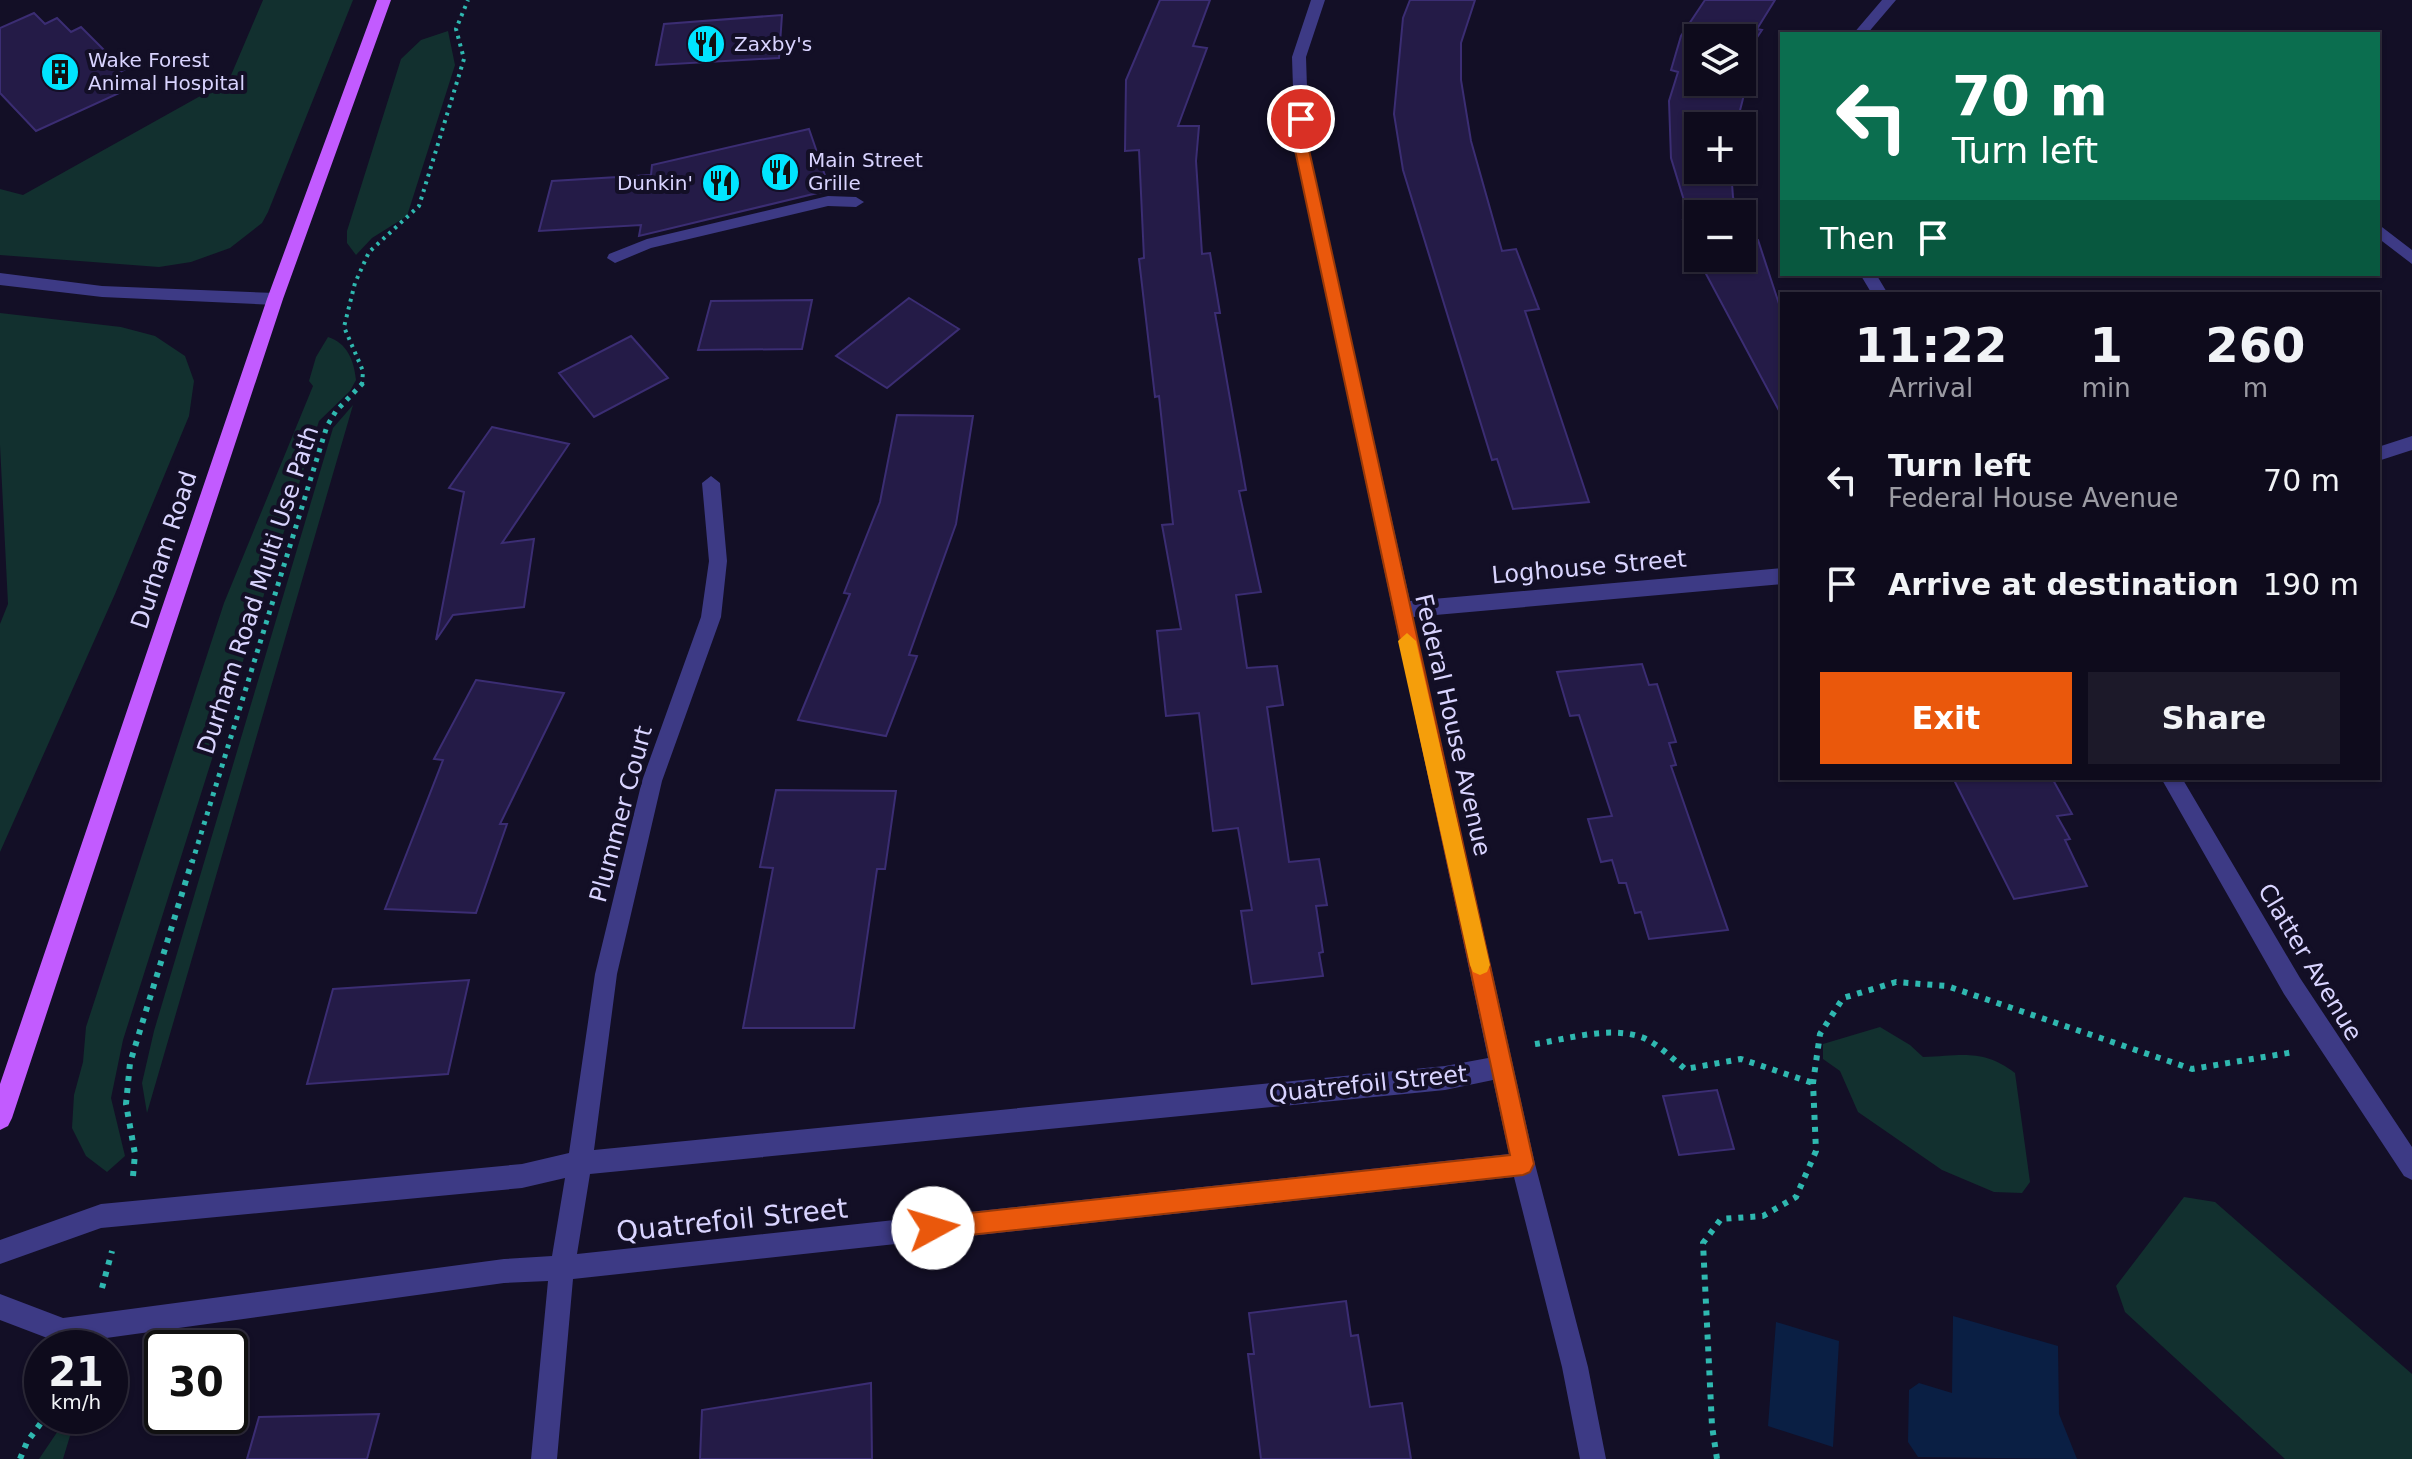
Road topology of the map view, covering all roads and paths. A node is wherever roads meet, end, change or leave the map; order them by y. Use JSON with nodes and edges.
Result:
{"nodes":[{"id":1,"x":384,"y":0,"type":"edge"},
{"id":2,"x":468,"y":0,"type":"edge"},
{"id":3,"x":1318,"y":0,"type":"edge"},
{"id":4,"x":1884,"y":1,"type":"edge"},
{"id":5,"x":1861,"y":32,"type":"edge"},
{"id":6,"x":856,"y":202,"type":"dead end"},
{"id":7,"x":2380,"y":231,"type":"edge"},
{"id":8,"x":615,"y":258,"type":"dead end"},
{"id":9,"x":2412,"y":259,"type":"edge"},
{"id":10,"x":0,"y":279,"type":"edge"},
{"id":11,"x":275,"y":299,"type":"junction"},
{"id":12,"x":2412,"y":443,"type":"edge"},
{"id":13,"x":2380,"y":453,"type":"edge"},
{"id":14,"x":711,"y":483,"type":"dead end"},
{"id":15,"x":1780,"y":576,"type":"edge"},
{"id":16,"x":1400,"y":610,"type":"junction"},
{"id":17,"x":2172,"y":780,"type":"edge"},
{"id":18,"x":2331,"y":1047,"type":"junction"},
{"id":19,"x":1500,"y":1059,"type":"junction"},
{"id":20,"x":1813,"y":1083,"type":"junction"},
{"id":21,"x":0,"y":1118,"type":"edge"},
{"id":22,"x":580,"y":1163,"type":"junction"},
{"id":23,"x":1523,"y":1164,"type":"junction"},
{"id":24,"x":2412,"y":1168,"type":"edge"},
{"id":25,"x":132,"y":1182,"type":"dead end"},
{"id":26,"x":113,"y":1248,"type":"dead end"},
{"id":27,"x":0,"y":1252,"type":"edge"},
{"id":28,"x":562,"y":1268,"type":"junction"},
{"id":29,"x":98,"y":1300,"type":"dead end"},
{"id":30,"x":0,"y":1307,"type":"edge"},
{"id":31,"x":33,"y":1434,"type":"edge"},
{"id":32,"x":20,"y":1459,"type":"edge"},
{"id":33,"x":544,"y":1459,"type":"edge"},
{"id":34,"x":1593,"y":1459,"type":"edge"},
{"id":35,"x":1717,"y":1459,"type":"edge"}],
"edges":[{"from":1,"to":11,"type":"main road","name":"Durham Road"},
{"from":2,"to":25,"type":"path","name":"Durham Road Multi Use Path"},
{"from":3,"to":16,"type":"street","name":"Federal House Avenue"},
{"from":4,"to":5,"type":"street"},
{"from":6,"to":8,"type":"street"},
{"from":7,"to":9,"type":"street"},
{"from":10,"to":11,"type":"street"},
{"from":11,"to":21,"type":"main road","name":"Durham Road"},
{"from":12,"to":13,"type":"street"},
{"from":14,"to":22,"type":"street","name":"Plummer Court"},
{"from":15,"to":16,"type":"street","name":"Loghouse Street"},
{"from":16,"to":19,"type":"street","name":"Federal House Avenue"},
{"from":17,"to":18,"type":"street","name":"Clatter Avenue"},
{"from":18,"to":20,"type":"path"},
{"from":18,"to":24,"type":"street","name":"Clatter Avenue"},
{"from":19,"to":20,"type":"path"},
{"from":19,"to":22,"type":"street","name":"Quatrefoil Street"},
{"from":19,"to":23,"type":"street","name":"Federal House Avenue"},
{"from":20,"to":35,"type":"path"},
{"from":22,"to":27,"type":"street","name":"Quatrefoil Street"},
{"from":22,"to":28,"type":"street","name":"Plummer Court"},
{"from":23,"to":28,"type":"street","name":"Quatrefoil Street"},
{"from":23,"to":34,"type":"street","name":"Federal House Avenue"},
{"from":26,"to":29,"type":"path"},
{"from":28,"to":30,"type":"street","name":"Quatrefoil Street"},
{"from":28,"to":33,"type":"street","name":"Plummer Court"},
{"from":31,"to":32,"type":"path"}]}
